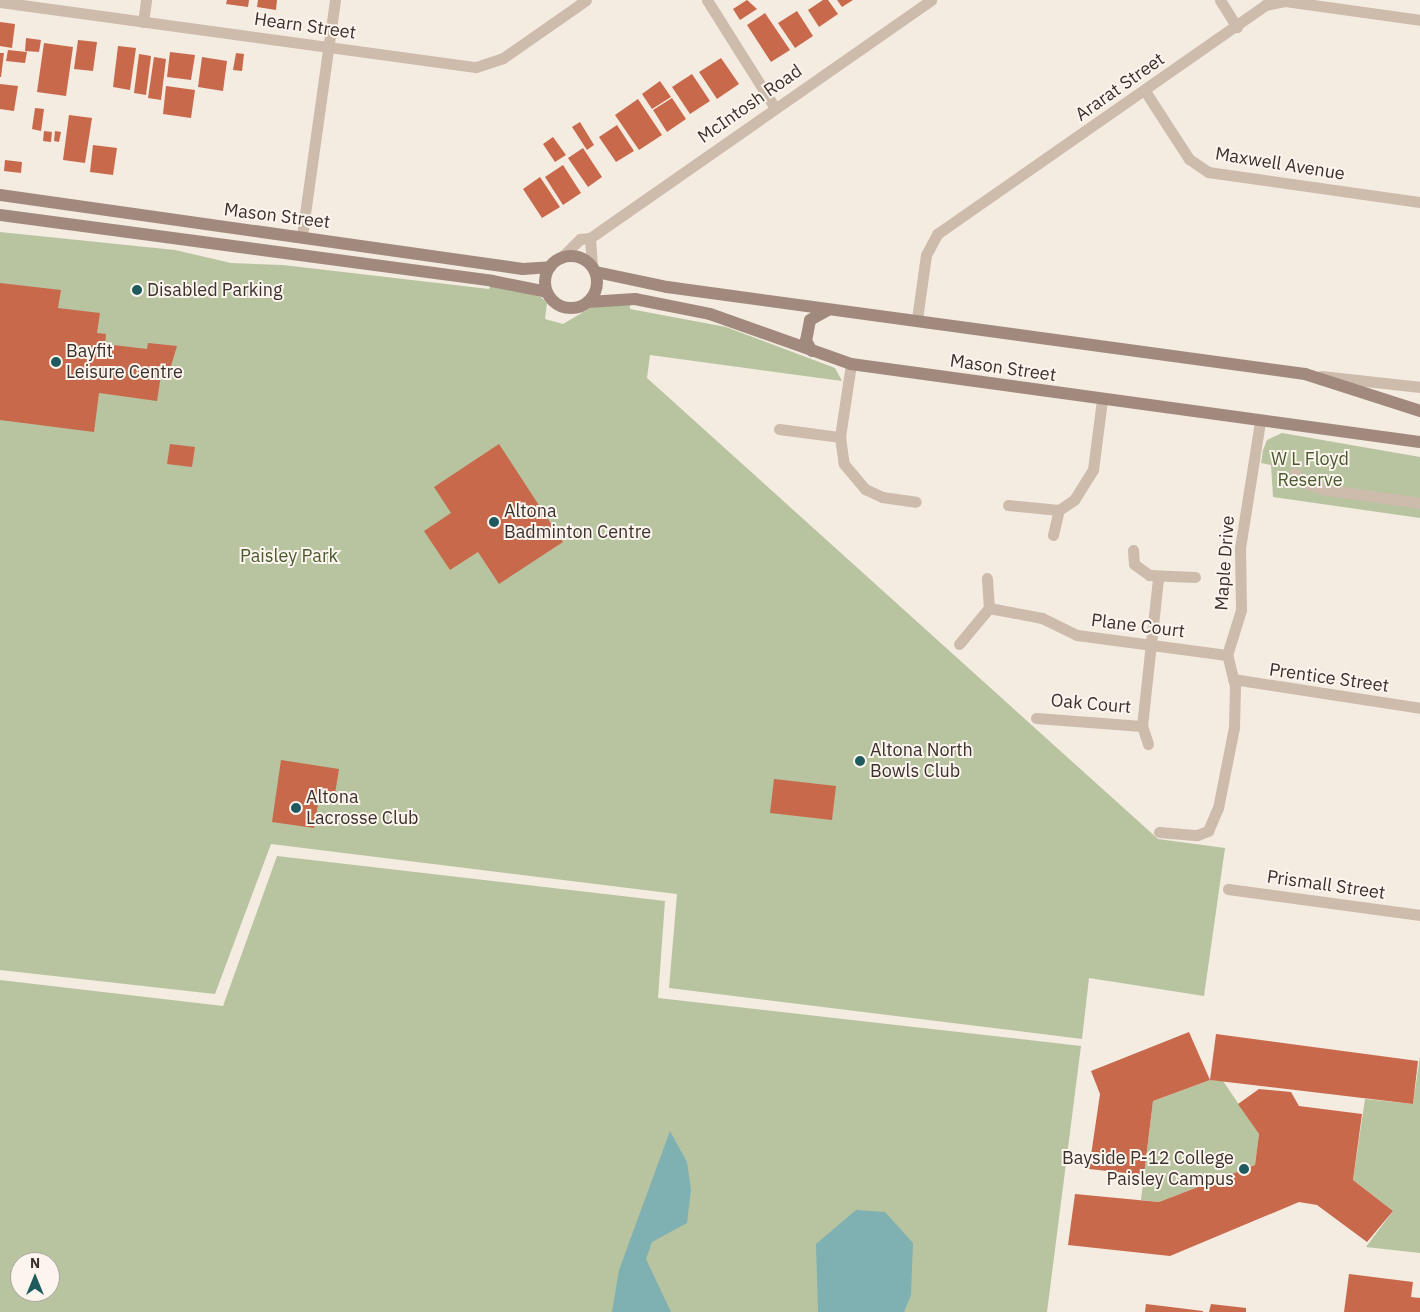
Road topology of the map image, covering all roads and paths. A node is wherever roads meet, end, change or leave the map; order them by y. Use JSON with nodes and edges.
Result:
{"nodes":[{"id":1,"x":146,"y":0,"type":"edge"},
{"id":2,"x":335,"y":0,"type":"edge"},
{"id":3,"x":586,"y":0,"type":"edge"},
{"id":4,"x":707,"y":0,"type":"edge"},
{"id":5,"x":931,"y":0,"type":"edge"},
{"id":6,"x":1220,"y":0,"type":"edge"},
{"id":7,"x":0,"y":2,"type":"edge"},
{"id":8,"x":1420,"y":20,"type":"edge"},
{"id":9,"x":143,"y":22,"type":"junction"},
{"id":10,"x":1237,"y":26,"type":"junction"},
{"id":11,"x":328,"y":46,"type":"junction"},
{"id":12,"x":1145,"y":90,"type":"junction"},
{"id":13,"x":775,"y":108,"type":"junction"},
{"id":14,"x":0,"y":196,"type":"edge"},
{"id":15,"x":1420,"y":202,"type":"edge"},
{"id":16,"x":0,"y":215,"type":"edge"},
{"id":17,"x":206,"y":225,"type":"junction"},
{"id":18,"x":302,"y":235,"type":"junction"},
{"id":19,"x":590,"y":238,"type":"junction"},
{"id":20,"x":204,"y":244,"type":"junction"},
{"id":21,"x":561,"y":258,"type":"junction"},
{"id":22,"x":550,"y":266,"type":"junction"},
{"id":23,"x":594,"y":269,"type":"junction"},
{"id":24,"x":547,"y":292,"type":"junction"},
{"id":25,"x":588,"y":302,"type":"junction"},
{"id":26,"x":834,"y":310,"type":"junction"},
{"id":27,"x":917,"y":318,"type":"junction"},
{"id":28,"x":812,"y":351,"type":"junction"},
{"id":29,"x":851,"y":364,"type":"junction"},
{"id":30,"x":1305,"y":374,"type":"junction"},
{"id":31,"x":1420,"y":387,"type":"edge"},
{"id":32,"x":1102,"y":400,"type":"junction"},
{"id":33,"x":1420,"y":411,"type":"edge"},
{"id":34,"x":1260,"y":422,"type":"junction"},
{"id":35,"x":779,"y":429,"type":"dead end"},
{"id":36,"x":840,"y":437,"type":"junction"},
{"id":37,"x":1420,"y":442,"type":"edge"},
{"id":38,"x":1295,"y":473,"type":"dead end"},
{"id":39,"x":916,"y":502,"type":"dead end"},
{"id":40,"x":1420,"y":503,"type":"edge"},
{"id":41,"x":1008,"y":505,"type":"dead end"},
{"id":42,"x":1059,"y":510,"type":"junction"},
{"id":43,"x":1053,"y":536,"type":"dead end"},
{"id":44,"x":1133,"y":550,"type":"dead end"},
{"id":45,"x":1195,"y":577,"type":"dead end"},
{"id":46,"x":986,"y":578,"type":"dead end"},
{"id":47,"x":1158,"y":578,"type":"junction"},
{"id":48,"x":989,"y":608,"type":"junction"},
{"id":49,"x":958,"y":644,"type":"dead end"},
{"id":50,"x":1150,"y":645,"type":"junction"},
{"id":51,"x":1227,"y":655,"type":"junction"},
{"id":52,"x":1233,"y":679,"type":"junction"},
{"id":53,"x":1420,"y":708,"type":"edge"},
{"id":54,"x":1036,"y":718,"type":"dead end"},
{"id":55,"x":1142,"y":726,"type":"junction"},
{"id":56,"x":1148,"y":744,"type":"dead end"},
{"id":57,"x":1159,"y":832,"type":"dead end"},
{"id":58,"x":1228,"y":889,"type":"dead end"},
{"id":59,"x":1420,"y":915,"type":"edge"}],
"edges":[{"from":1,"to":9,"type":"street"},
{"from":2,"to":11,"type":"street"},
{"from":3,"to":11,"type":"street","name":"Hearn Street"},
{"from":4,"to":13,"type":"street"},
{"from":5,"to":13,"type":"street","name":"McIntosh Road"},
{"from":6,"to":10,"type":"street"},
{"from":7,"to":9,"type":"street","name":"Hearn Street"},
{"from":8,"to":10,"type":"street","name":"Ararat Street"},
{"from":9,"to":11,"type":"street","name":"Hearn Street"},
{"from":10,"to":12,"type":"street","name":"Ararat Street"},
{"from":11,"to":18,"type":"street"},
{"from":12,"to":15,"type":"street","name":"Maxwell Avenue"},
{"from":12,"to":27,"type":"street","name":"Ararat Street"},
{"from":13,"to":19,"type":"street","name":"McIntosh Road"},
{"from":14,"to":17,"type":"street","name":"Mason Street"},
{"from":16,"to":20,"type":"street","name":"Mason Street"},
{"from":17,"to":18,"type":"street","name":"Mason Street"},
{"from":17,"to":20,"type":"street"},
{"from":18,"to":22,"type":"street","name":"Mason Street"},
{"from":19,"to":21,"type":"street","name":"McIntosh Road"},
{"from":19,"to":23,"type":"street"},
{"from":20,"to":24,"type":"street","name":"Mason Street"},
{"from":21,"to":22,"type":"street"},
{"from":21,"to":23,"type":"street"},
{"from":22,"to":24,"type":"street"},
{"from":23,"to":25,"type":"street"},
{"from":23,"to":26,"type":"street","name":"Mason Street"},
{"from":24,"to":25,"type":"street"},
{"from":25,"to":28,"type":"street","name":"Mason Street"},
{"from":26,"to":27,"type":"street","name":"Mason Street"},
{"from":26,"to":28,"type":"street"},
{"from":27,"to":30,"type":"street","name":"Mason Street"},
{"from":28,"to":29,"type":"street","name":"Mason Street"},
{"from":29,"to":32,"type":"street","name":"Mason Street"},
{"from":29,"to":36,"type":"street"},
{"from":30,"to":31,"type":"street","name":"Mason Street"},
{"from":30,"to":33,"type":"street","name":"Mason Street"},
{"from":32,"to":34,"type":"street","name":"Mason Street"},
{"from":32,"to":42,"type":"street"},
{"from":34,"to":37,"type":"street","name":"Mason Street"},
{"from":34,"to":51,"type":"street","name":"Maple Drive"},
{"from":35,"to":36,"type":"street"},
{"from":36,"to":39,"type":"street"},
{"from":38,"to":40,"type":"street"},
{"from":41,"to":42,"type":"street"},
{"from":42,"to":43,"type":"street"},
{"from":44,"to":47,"type":"street"},
{"from":45,"to":47,"type":"street"},
{"from":46,"to":48,"type":"street"},
{"from":47,"to":50,"type":"street","name":"Oak Court"},
{"from":48,"to":49,"type":"street"},
{"from":48,"to":50,"type":"street","name":"Plane Court"},
{"from":50,"to":51,"type":"street","name":"Plane Court"},
{"from":50,"to":55,"type":"street","name":"Oak Court"},
{"from":51,"to":52,"type":"street"},
{"from":52,"to":53,"type":"street","name":"Prentice Street"},
{"from":52,"to":57,"type":"street"},
{"from":54,"to":55,"type":"street","name":"Oak Court"},
{"from":55,"to":56,"type":"street","name":"Oak Court"},
{"from":58,"to":59,"type":"street","name":"Prismall Street"}]}
